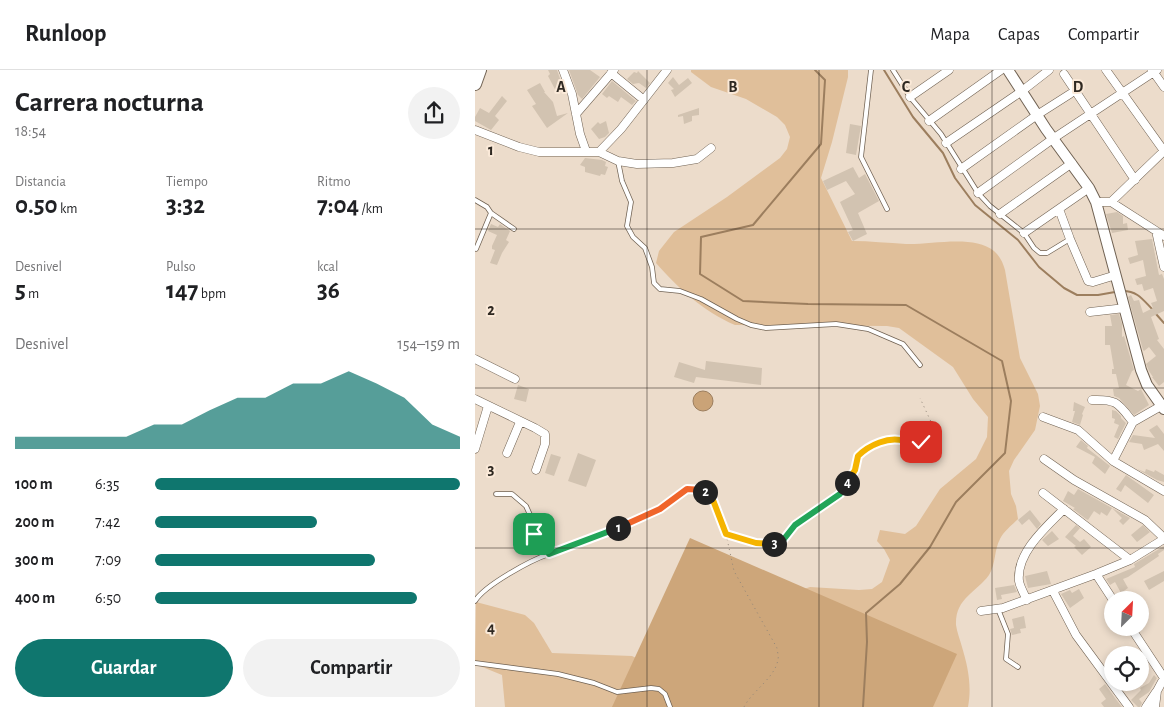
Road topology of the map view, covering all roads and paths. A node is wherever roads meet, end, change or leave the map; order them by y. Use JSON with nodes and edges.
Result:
{"nodes":[{"id":1,"x":479,"y":70,"type":"edge"},
{"id":2,"x":563,"y":70,"type":"edge"},
{"id":3,"x":667,"y":70,"type":"edge"},
{"id":4,"x":871,"y":70,"type":"edge"},
{"id":5,"x":949,"y":70,"type":"edge"},
{"id":6,"x":1001,"y":70,"type":"edge"},
{"id":7,"x":1008,"y":70,"type":"edge"},
{"id":8,"x":1049,"y":70,"type":"edge"},
{"id":9,"x":1106,"y":70,"type":"edge"},
{"id":10,"x":893,"y":71,"type":"edge"},
{"id":11,"x":1154,"y":71,"type":"edge"},
{"id":12,"x":612,"y":72,"type":"edge"},
{"id":13,"x":1064,"y":74,"type":"dead end"},
{"id":14,"x":475,"y":84,"type":"edge"},
{"id":15,"x":1164,"y":87,"type":"edge"},
{"id":16,"x":1022,"y":91,"type":"junction"},
{"id":17,"x":1123,"y":92,"type":"junction"},
{"id":18,"x":1070,"y":94,"type":"dead end"},
{"id":19,"x":910,"y":97,"type":"junction"},
{"id":20,"x":644,"y":100,"type":"junction"},
{"id":21,"x":1091,"y":113,"type":"junction"},
{"id":22,"x":576,"y":114,"type":"junction"},
{"id":23,"x":1037,"y":115,"type":"junction"},
{"id":24,"x":929,"y":121,"type":"junction"},
{"id":25,"x":475,"y":130,"type":"edge"},
{"id":26,"x":1054,"y":138,"type":"junction"},
{"id":27,"x":946,"y":143,"type":"junction"},
{"id":28,"x":711,"y":148,"type":"dead end"},
{"id":29,"x":586,"y":151,"type":"junction"},
{"id":30,"x":1164,"y":151,"type":"edge"},
{"id":31,"x":599,"y":152,"type":"junction"},
{"id":32,"x":618,"y":161,"type":"junction"},
{"id":33,"x":1072,"y":163,"type":"junction"},
{"id":34,"x":961,"y":169,"type":"junction"},
{"id":35,"x":1135,"y":180,"type":"junction"},
{"id":36,"x":1089,"y":188,"type":"junction"},
{"id":37,"x":978,"y":194,"type":"junction"},
{"id":38,"x":475,"y":200,"type":"edge"},
{"id":39,"x":1096,"y":202,"type":"junction"},
{"id":40,"x":1111,"y":202,"type":"junction"},
{"id":41,"x":887,"y":209,"type":"dead end"},
{"id":42,"x":1059,"y":209,"type":"junction"},
{"id":43,"x":491,"y":213,"type":"junction"},
{"id":44,"x":1000,"y":214,"type":"junction"},
{"id":45,"x":514,"y":229,"type":"dead end"},
{"id":46,"x":1156,"y":231,"type":"junction"},
{"id":47,"x":1024,"y":233,"type":"junction"},
{"id":48,"x":1164,"y":236,"type":"edge"},
{"id":49,"x":1069,"y":239,"type":"junction"},
{"id":50,"x":477,"y":249,"type":"dead end"},
{"id":51,"x":1164,"y":267,"type":"edge"},
{"id":52,"x":1116,"y":275,"type":"junction"},
{"id":53,"x":1125,"y":308,"type":"junction"},
{"id":54,"x":1090,"y":312,"type":"dead end"},
{"id":55,"x":475,"y":359,"type":"edge"},
{"id":56,"x":920,"y":365,"type":"dead end"},
{"id":57,"x":515,"y":379,"type":"dead end"},
{"id":58,"x":920,"y":398,"type":"dead end"},
{"id":59,"x":475,"y":399,"type":"edge"},
{"id":60,"x":1092,"y":400,"type":"dead end"},
{"id":61,"x":488,"y":406,"type":"junction"},
{"id":62,"x":1162,"y":408,"type":"edge"},
{"id":63,"x":1043,"y":417,"type":"dead end"},
{"id":64,"x":520,"y":422,"type":"junction"},
{"id":65,"x":1133,"y":422,"type":"junction"},
{"id":66,"x":475,"y":449,"type":"edge"},
{"id":67,"x":507,"y":454,"type":"dead end"},
{"id":68,"x":1044,"y":459,"type":"dead end"},
{"id":69,"x":1113,"y":461,"type":"junction"},
{"id":70,"x":536,"y":470,"type":"dead end"},
{"id":71,"x":1164,"y":492,"type":"edge"},
{"id":72,"x":1043,"y":493,"type":"dead end"},
{"id":73,"x":496,"y":494,"type":"dead end"},
{"id":74,"x":1064,"y":509,"type":"junction"},
{"id":75,"x":726,"y":534,"type":"junction"},
{"id":76,"x":1164,"y":538,"type":"edge"},
{"id":77,"x":549,"y":554,"type":"junction"},
{"id":78,"x":1130,"y":560,"type":"junction"},
{"id":79,"x":1096,"y":574,"type":"junction"},
{"id":80,"x":1053,"y":591,"type":"junction"},
{"id":81,"x":1107,"y":591,"type":"edge"},
{"id":82,"x":1027,"y":600,"type":"junction"},
{"id":83,"x":475,"y":601,"type":"edge"},
{"id":84,"x":997,"y":608,"type":"junction"},
{"id":85,"x":981,"y":611,"type":"dead end"},
{"id":86,"x":1136,"y":636,"type":"edge"},
{"id":87,"x":475,"y":663,"type":"edge"},
{"id":88,"x":1018,"y":668,"type":"dead end"},
{"id":89,"x":1164,"y":678,"type":"edge"},
{"id":90,"x":1157,"y":691,"type":"junction"},
{"id":91,"x":670,"y":707,"type":"edge"},
{"id":92,"x":744,"y":707,"type":"edge"},
{"id":93,"x":1129,"y":707,"type":"edge"},
{"id":94,"x":1146,"y":707,"type":"edge"},
{"id":95,"x":1155,"y":707,"type":"edge"}],
"edges":[{"from":1,"to":14,"type":"highway"},
{"from":2,"to":22,"type":"street"},
{"from":3,"to":20,"type":"street"},
{"from":4,"to":41,"type":"lane"},
{"from":5,"to":19,"type":"street"},
{"from":6,"to":24,"type":"street"},
{"from":7,"to":16,"type":"main road"},
{"from":8,"to":16,"type":"street"},
{"from":9,"to":17,"type":"street"},
{"from":10,"to":19,"type":"lane"},
{"from":11,"to":15,"type":"street"},
{"from":11,"to":17,"type":"street"},
{"from":12,"to":20,"type":"street"},
{"from":12,"to":22,"type":"street"},
{"from":13,"to":21,"type":"street"},
{"from":16,"to":23,"type":"main road"},
{"from":16,"to":27,"type":"street"},
{"from":17,"to":21,"type":"street"},
{"from":17,"to":30,"type":"street"},
{"from":18,"to":23,"type":"street"},
{"from":19,"to":24,"type":"lane"},
{"from":20,"to":31,"type":"street"},
{"from":21,"to":26,"type":"street"},
{"from":21,"to":35,"type":"street"},
{"from":22,"to":29,"type":"street"},
{"from":23,"to":26,"type":"main road"},
{"from":23,"to":34,"type":"street"},
{"from":24,"to":27,"type":"lane"},
{"from":25,"to":29,"type":"street"},
{"from":26,"to":33,"type":"main road"},
{"from":26,"to":37,"type":"street"},
{"from":27,"to":34,"type":"lane"},
{"from":28,"to":32,"type":"street"},
{"from":29,"to":31,"type":"street"},
{"from":30,"to":35,"type":"street"},
{"from":31,"to":32,"type":"street"},
{"from":32,"to":56,"type":"lane"},
{"from":33,"to":36,"type":"main road"},
{"from":33,"to":44,"type":"street"},
{"from":34,"to":37,"type":"lane"},
{"from":35,"to":40,"type":"street"},
{"from":36,"to":39,"type":"main road"},
{"from":36,"to":42,"type":"street"},
{"from":37,"to":44,"type":"lane"},
{"from":38,"to":43,"type":"lane"},
{"from":39,"to":40,"type":"street"},
{"from":39,"to":52,"type":"main road"},
{"from":40,"to":46,"type":"street"},
{"from":42,"to":47,"type":"street"},
{"from":42,"to":49,"type":"street"},
{"from":43,"to":45,"type":"lane"},
{"from":43,"to":50,"type":"lane"},
{"from":44,"to":47,"type":"lane"},
{"from":46,"to":48,"type":"street"},
{"from":46,"to":51,"type":"street"},
{"from":47,"to":49,"type":"lane"},
{"from":49,"to":52,"type":"street"},
{"from":52,"to":53,"type":"main road"},
{"from":53,"to":54,"type":"street"},
{"from":53,"to":62,"type":"main road"},
{"from":55,"to":57,"type":"street"},
{"from":58,"to":75,"type":"path"},
{"from":59,"to":61,"type":"street"},
{"from":60,"to":65,"type":"street"},
{"from":61,"to":64,"type":"street"},
{"from":61,"to":66,"type":"street"},
{"from":62,"to":65,"type":"street"},
{"from":63,"to":69,"type":"street"},
{"from":64,"to":67,"type":"street"},
{"from":64,"to":70,"type":"street"},
{"from":65,"to":69,"type":"street"},
{"from":68,"to":76,"type":"street"},
{"from":69,"to":71,"type":"street"},
{"from":72,"to":74,"type":"street"},
{"from":73,"to":77,"type":"lane"},
{"from":74,"to":78,"type":"street"},
{"from":74,"to":82,"type":"street"},
{"from":75,"to":77,"type":"path"},
{"from":75,"to":92,"type":"path"},
{"from":76,"to":78,"type":"street"},
{"from":77,"to":83,"type":"lane"},
{"from":78,"to":79,"type":"street"},
{"from":79,"to":80,"type":"street"},
{"from":79,"to":81,"type":"street"},
{"from":80,"to":82,"type":"street"},
{"from":80,"to":93,"type":"street"},
{"from":82,"to":84,"type":"street"},
{"from":84,"to":85,"type":"street"},
{"from":84,"to":88,"type":"lane"},
{"from":86,"to":89,"type":"street"},
{"from":87,"to":91,"type":"lane"},
{"from":89,"to":90,"type":"street"},
{"from":90,"to":94,"type":"street"},
{"from":90,"to":95,"type":"street"}]}
